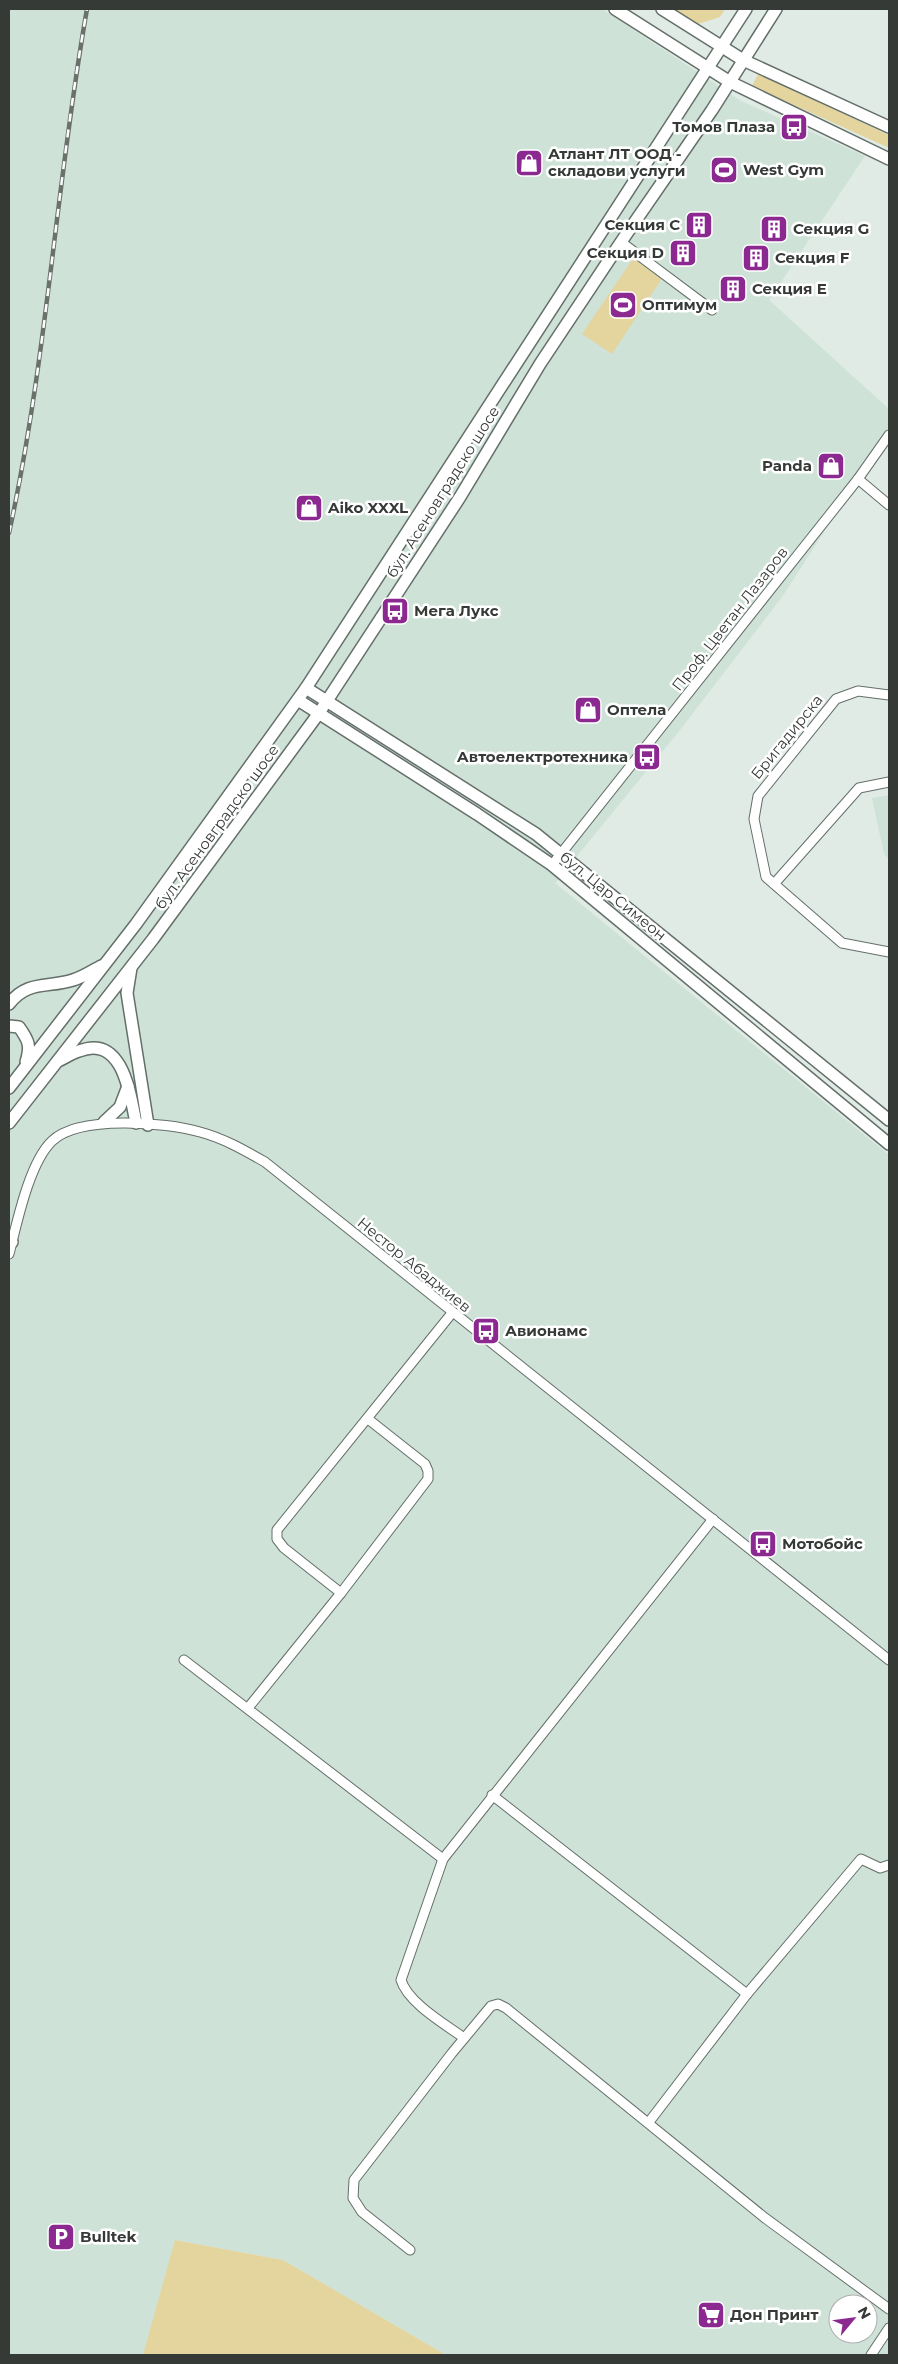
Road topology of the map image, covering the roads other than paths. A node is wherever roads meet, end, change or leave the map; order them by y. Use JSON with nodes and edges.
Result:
{"nodes":[{"id":1,"x":614,"y":9,"type":"edge"},
{"id":2,"x":662,"y":9,"type":"edge"},
{"id":3,"x":746,"y":9,"type":"edge"},
{"id":4,"x":776,"y":9,"type":"edge"},
{"id":5,"x":720,"y":46,"type":"junction"},
{"id":6,"x":743,"y":60,"type":"junction"},
{"id":7,"x":707,"y":68,"type":"junction"},
{"id":8,"x":730,"y":82,"type":"junction"},
{"id":9,"x":889,"y":127,"type":"edge"},
{"id":10,"x":889,"y":159,"type":"edge"},
{"id":11,"x":621,"y":242,"type":"junction"},
{"id":12,"x":712,"y":310,"type":"dead end"},
{"id":13,"x":889,"y":435,"type":"edge"},
{"id":14,"x":858,"y":478,"type":"junction"},
{"id":15,"x":889,"y":505,"type":"edge"},
{"id":16,"x":306,"y":688,"type":"junction"},
{"id":17,"x":889,"y":695,"type":"edge"},
{"id":18,"x":298,"y":700,"type":"junction"},
{"id":19,"x":327,"y":701,"type":"junction"},
{"id":20,"x":319,"y":713,"type":"junction"},
{"id":21,"x":889,"y":782,"type":"edge"},
{"id":22,"x":562,"y":853,"type":"junction"},
{"id":23,"x":552,"y":865,"type":"junction"},
{"id":24,"x":774,"y":884,"type":"junction"},
{"id":25,"x":889,"y":952,"type":"edge"},
{"id":26,"x":107,"y":962,"type":"junction"},
{"id":27,"x":131,"y":966,"type":"junction"},
{"id":28,"x":9,"y":1004,"type":"edge"},
{"id":29,"x":9,"y":1026,"type":"edge"},
{"id":30,"x":54,"y":1063,"type":"junction"},
{"id":31,"x":24,"y":1068,"type":"junction"},
{"id":32,"x":128,"y":1086,"type":"junction"},
{"id":33,"x":9,"y":1088,"type":"edge"},
{"id":34,"x":889,"y":1120,"type":"edge"},
{"id":35,"x":104,"y":1122,"type":"junction"},
{"id":36,"x":9,"y":1123,"type":"edge"},
{"id":37,"x":136,"y":1123,"type":"junction"},
{"id":38,"x":148,"y":1124,"type":"junction"},
{"id":39,"x":889,"y":1144,"type":"edge"},
{"id":40,"x":10,"y":1241,"type":"edge"},
{"id":41,"x":9,"y":1254,"type":"edge"},
{"id":42,"x":452,"y":1313,"type":"junction"},
{"id":43,"x":368,"y":1419,"type":"junction"},
{"id":44,"x":713,"y":1518,"type":"junction"},
{"id":45,"x":341,"y":1593,"type":"junction"},
{"id":46,"x":184,"y":1660,"type":"dead end"},
{"id":47,"x":889,"y":1660,"type":"edge"},
{"id":48,"x":248,"y":1708,"type":"junction"},
{"id":49,"x":492,"y":1796,"type":"junction"},
{"id":50,"x":442,"y":1859,"type":"junction"},
{"id":51,"x":889,"y":1865,"type":"edge"},
{"id":52,"x":747,"y":1994,"type":"junction"},
{"id":53,"x":464,"y":2038,"type":"junction"},
{"id":54,"x":649,"y":2122,"type":"junction"},
{"id":55,"x":410,"y":2250,"type":"dead end"},
{"id":56,"x":889,"y":2309,"type":"edge"},
{"id":57,"x":889,"y":2328,"type":"edge"},
{"id":58,"x":871,"y":2355,"type":"edge"}],
"edges":[{"from":1,"to":7,"type":"main road"},
{"from":2,"to":5,"type":"main road"},
{"from":3,"to":5,"type":"main road","name":"бул. Асеновградско шосе"},
{"from":4,"to":6,"type":"main road","name":"бул. Асеновградско шосе"},
{"from":5,"to":6,"type":"main road"},
{"from":5,"to":7,"type":"main road","name":"бул. Асеновградско шосе"},
{"from":6,"to":8,"type":"main road","name":"бул. Асеновградско шосе"},
{"from":6,"to":9,"type":"main road"},
{"from":7,"to":8,"type":"main road"},
{"from":7,"to":16,"type":"main road","name":"бул. Асеновградско шосе"},
{"from":8,"to":10,"type":"main road"},
{"from":8,"to":11,"type":"main road","name":"бул. Асеновградско шосе"},
{"from":11,"to":12,"type":"street"},
{"from":11,"to":19,"type":"main road","name":"бул. Асеновградско шосе"},
{"from":13,"to":14,"type":"street","name":"Проф. Цветан Лазаров"},
{"from":14,"to":15,"type":"street"},
{"from":14,"to":22,"type":"street","name":"Проф. Цветан Лазаров"},
{"from":16,"to":18,"type":"main road","name":"бул. Асеновградско шосе"},
{"from":16,"to":19,"type":"main road","name":"бул. Цар Симеон"},
{"from":17,"to":24,"type":"street","name":"Бригадирска"},
{"from":18,"to":20,"type":"main road","name":"бул. Цар Симеон"},
{"from":18,"to":26,"type":"main road","name":"бул. Асеновградско шосе"},
{"from":19,"to":20,"type":"main road","name":"бул. Асеновградско шосе"},
{"from":19,"to":22,"type":"main road","name":"бул. Цар Симеон"},
{"from":20,"to":23,"type":"main road","name":"бул. Цар Симеон"},
{"from":20,"to":27,"type":"main road","name":"бул. Асеновградско шосе"},
{"from":21,"to":24,"type":"street"},
{"from":22,"to":23,"type":"street","name":"Проф. Цветан Лазаров"},
{"from":22,"to":34,"type":"main road","name":"бул. Цар Симеон"},
{"from":23,"to":39,"type":"main road","name":"бул. Цар Симеон"},
{"from":24,"to":25,"type":"street","name":"Бригадирска"},
{"from":26,"to":28,"type":"main road"},
{"from":26,"to":31,"type":"main road","name":"бул. Асеновградско шосе"},
{"from":27,"to":30,"type":"main road","name":"бул. Асеновградско шосе"},
{"from":27,"to":38,"type":"main road"},
{"from":29,"to":31,"type":"main road"},
{"from":30,"to":32,"type":"main road"},
{"from":30,"to":36,"type":"main road","name":"бул. Асеновградско шосе"},
{"from":31,"to":33,"type":"main road","name":"бул. Асеновградско шосе"},
{"from":32,"to":35,"type":"main road"},
{"from":32,"to":37,"type":"main road"},
{"from":35,"to":37,"type":"street","name":"Нестор Абаджиев"},
{"from":35,"to":40,"type":"street","name":"Нестор Абаджиев"},
{"from":37,"to":38,"type":"street","name":"Нестор Абаджиев"},
{"from":38,"to":42,"type":"street","name":"Нестор Абаджиев"},
{"from":40,"to":41,"type":"street","name":"Нестор Абаджиев"},
{"from":42,"to":43,"type":"street"},
{"from":42,"to":44,"type":"street","name":"Нестор Абаджиев"},
{"from":43,"to":45,"type":"street"},
{"from":43,"to":45,"type":"street"},
{"from":44,"to":47,"type":"street","name":"Нестор Абаджиев"},
{"from":44,"to":49,"type":"street"},
{"from":45,"to":48,"type":"street"},
{"from":46,"to":48,"type":"street"},
{"from":48,"to":50,"type":"street"},
{"from":49,"to":50,"type":"street"},
{"from":49,"to":52,"type":"street"},
{"from":50,"to":53,"type":"street"},
{"from":51,"to":52,"type":"street"},
{"from":52,"to":54,"type":"street"},
{"from":53,"to":54,"type":"street"},
{"from":53,"to":55,"type":"street"},
{"from":54,"to":56,"type":"street"},
{"from":57,"to":58,"type":"street"}]}
